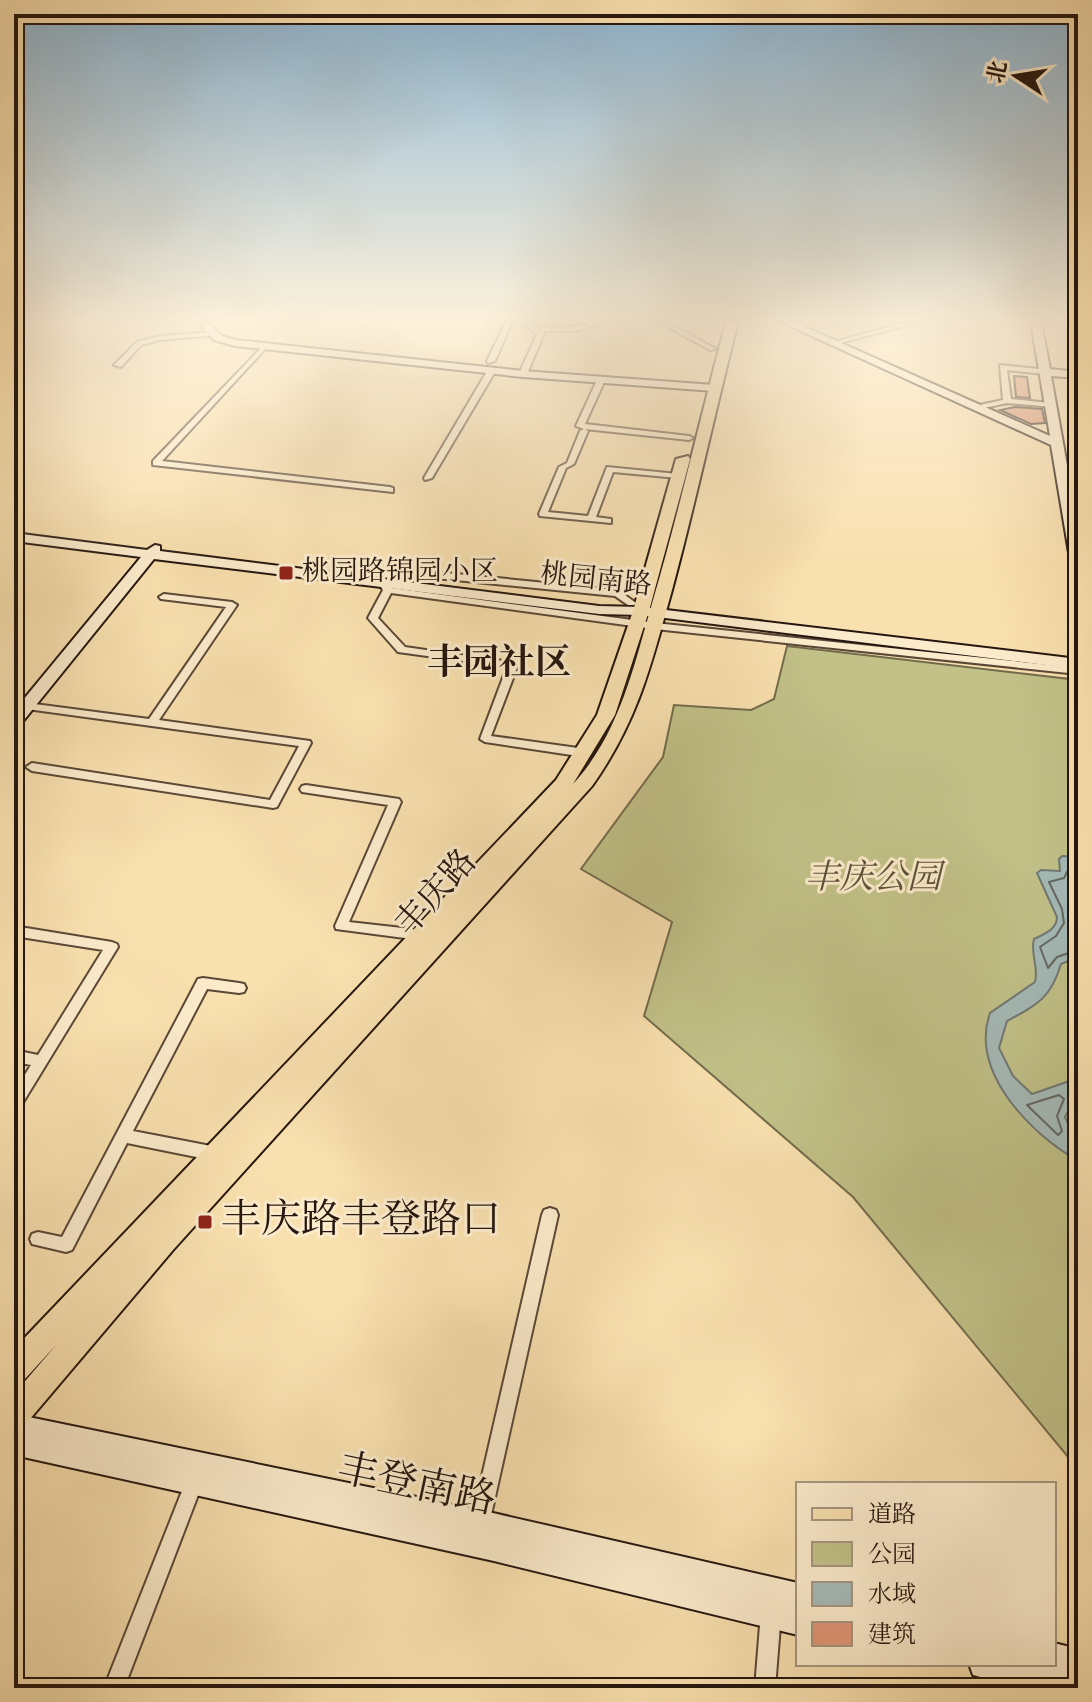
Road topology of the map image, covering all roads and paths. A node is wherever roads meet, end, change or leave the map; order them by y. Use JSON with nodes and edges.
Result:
{"nodes":[{"id":1,"x":213,"y":401,"type":"edge"},
{"id":2,"x":471,"y":401,"type":"edge"},
{"id":3,"x":591,"y":401,"type":"edge"},
{"id":4,"x":704,"y":401,"type":"edge"},
{"id":5,"x":705,"y":401,"type":"edge"},
{"id":6,"x":963,"y":401,"type":"edge"},
{"id":7,"x":1005,"y":401,"type":"edge"},
{"id":8,"x":1012,"y":401,"type":"edge"},
{"id":9,"x":1049,"y":401,"type":"edge"},
{"id":10,"x":1050,"y":405,"type":"junction"},
{"id":11,"x":978,"y":408,"type":"junction"},
{"id":12,"x":584,"y":431,"type":"dead end"},
{"id":13,"x":689,"y":438,"type":"junction"},
{"id":14,"x":1056,"y":443,"type":"junction"},
{"id":15,"x":678,"y":476,"type":"junction"},
{"id":16,"x":428,"y":478,"type":"dead end"},
{"id":17,"x":390,"y":490,"type":"dead end"},
{"id":18,"x":591,"y":519,"type":"junction"},
{"id":19,"x":608,"y":521,"type":"dead end"},
{"id":20,"x":14,"y":534,"type":"edge"},
{"id":21,"x":154,"y":551,"type":"junction"},
{"id":22,"x":1078,"y":565,"type":"edge"},
{"id":23,"x":384,"y":582,"type":"junction"},
{"id":24,"x":164,"y":597,"type":"dead end"},
{"id":25,"x":646,"y":612,"type":"junction"},
{"id":26,"x":1078,"y":657,"type":"edge"},
{"id":27,"x":1078,"y":664,"type":"edge"},
{"id":28,"x":1078,"y":671,"type":"edge"},
{"id":29,"x":27,"y":706,"type":"junction"},
{"id":30,"x":14,"y":721,"type":"edge"},
{"id":31,"x":152,"y":723,"type":"junction"},
{"id":32,"x":585,"y":753,"type":"junction"},
{"id":33,"x":32,"y":767,"type":"dead end"},
{"id":34,"x":306,"y":789,"type":"dead end"},
{"id":35,"x":14,"y":931,"type":"edge"},
{"id":36,"x":420,"y":935,"type":"junction"},
{"id":37,"x":239,"y":988,"type":"dead end"},
{"id":38,"x":14,"y":1056,"type":"edge"},
{"id":39,"x":41,"y":1061,"type":"junction"},
{"id":40,"x":14,"y":1105,"type":"edge"},
{"id":41,"x":123,"y":1136,"type":"junction"},
{"id":42,"x":216,"y":1154,"type":"junction"},
{"id":43,"x":550,"y":1215,"type":"dead end"},
{"id":44,"x":38,"y":1239,"type":"dead end"},
{"id":45,"x":14,"y":1370,"type":"edge"},
{"id":46,"x":14,"y":1416,"type":"edge"},
{"id":47,"x":14,"y":1427,"type":"edge"},
{"id":48,"x":14,"y":1442,"type":"edge"},
{"id":49,"x":194,"y":1482,"type":"junction"},
{"id":50,"x":480,"y":1524,"type":"junction"},
{"id":51,"x":796,"y":1598,"type":"edge"},
{"id":52,"x":784,"y":1616,"type":"edge"},
{"id":53,"x":1056,"y":1658,"type":"edge"},
{"id":54,"x":1078,"y":1664,"type":"edge"},
{"id":55,"x":993,"y":1666,"type":"edge"},
{"id":56,"x":1078,"y":1686,"type":"edge"},
{"id":57,"x":114,"y":1688,"type":"edge"},
{"id":58,"x":765,"y":1688,"type":"edge"}],
"edges":[{"from":1,"to":17,"type":"street"},
{"from":2,"to":16,"type":"street"},
{"from":3,"to":13,"type":"street"},
{"from":4,"to":13,"type":"main road","name":"丰庆路"},
{"from":5,"to":25,"type":"main road","name":"丰庆路"},
{"from":6,"to":11,"type":"street"},
{"from":7,"to":11,"type":"street"},
{"from":8,"to":10,"type":"street"},
{"from":9,"to":10,"type":"street"},
{"from":10,"to":14,"type":"street"},
{"from":11,"to":14,"type":"street"},
{"from":12,"to":18,"type":"street"},
{"from":13,"to":15,"type":"main road","name":"丰庆路"},
{"from":14,"to":22,"type":"street"},
{"from":15,"to":18,"type":"street"},
{"from":15,"to":25,"type":"main road","name":"丰庆路"},
{"from":18,"to":19,"type":"street"},
{"from":20,"to":21,"type":"street","name":"桃园南路"},
{"from":21,"to":23,"type":"street","name":"桃园南路"},
{"from":21,"to":29,"type":"street"},
{"from":23,"to":25,"type":"street","name":"桃园南路"},
{"from":23,"to":32,"type":"street"},
{"from":24,"to":31,"type":"street"},
{"from":25,"to":26,"type":"street","name":"桃园南路"},
{"from":25,"to":27,"type":"street","name":"桃园南路"},
{"from":25,"to":28,"type":"street"},
{"from":25,"to":32,"type":"main road","name":"丰庆路"},
{"from":25,"to":46,"type":"main road","name":"丰庆路"},
{"from":29,"to":30,"type":"street"},
{"from":29,"to":31,"type":"street"},
{"from":31,"to":33,"type":"street"},
{"from":32,"to":36,"type":"main road","name":"丰庆路"},
{"from":34,"to":36,"type":"street"},
{"from":35,"to":39,"type":"street"},
{"from":36,"to":42,"type":"main road","name":"丰庆路"},
{"from":37,"to":41,"type":"street"},
{"from":38,"to":39,"type":"street"},
{"from":39,"to":40,"type":"street"},
{"from":41,"to":42,"type":"street"},
{"from":41,"to":44,"type":"street"},
{"from":42,"to":45,"type":"main road","name":"丰庆路"},
{"from":43,"to":50,"type":"street"},
{"from":47,"to":50,"type":"street","name":"丰登南路"},
{"from":48,"to":49,"type":"street","name":"丰登南路"},
{"from":49,"to":52,"type":"street","name":"丰登南路"},
{"from":49,"to":57,"type":"street"},
{"from":50,"to":51,"type":"street","name":"丰登南路"},
{"from":52,"to":58,"type":"street"},
{"from":53,"to":54,"type":"street"},
{"from":55,"to":56,"type":"street"}]}
